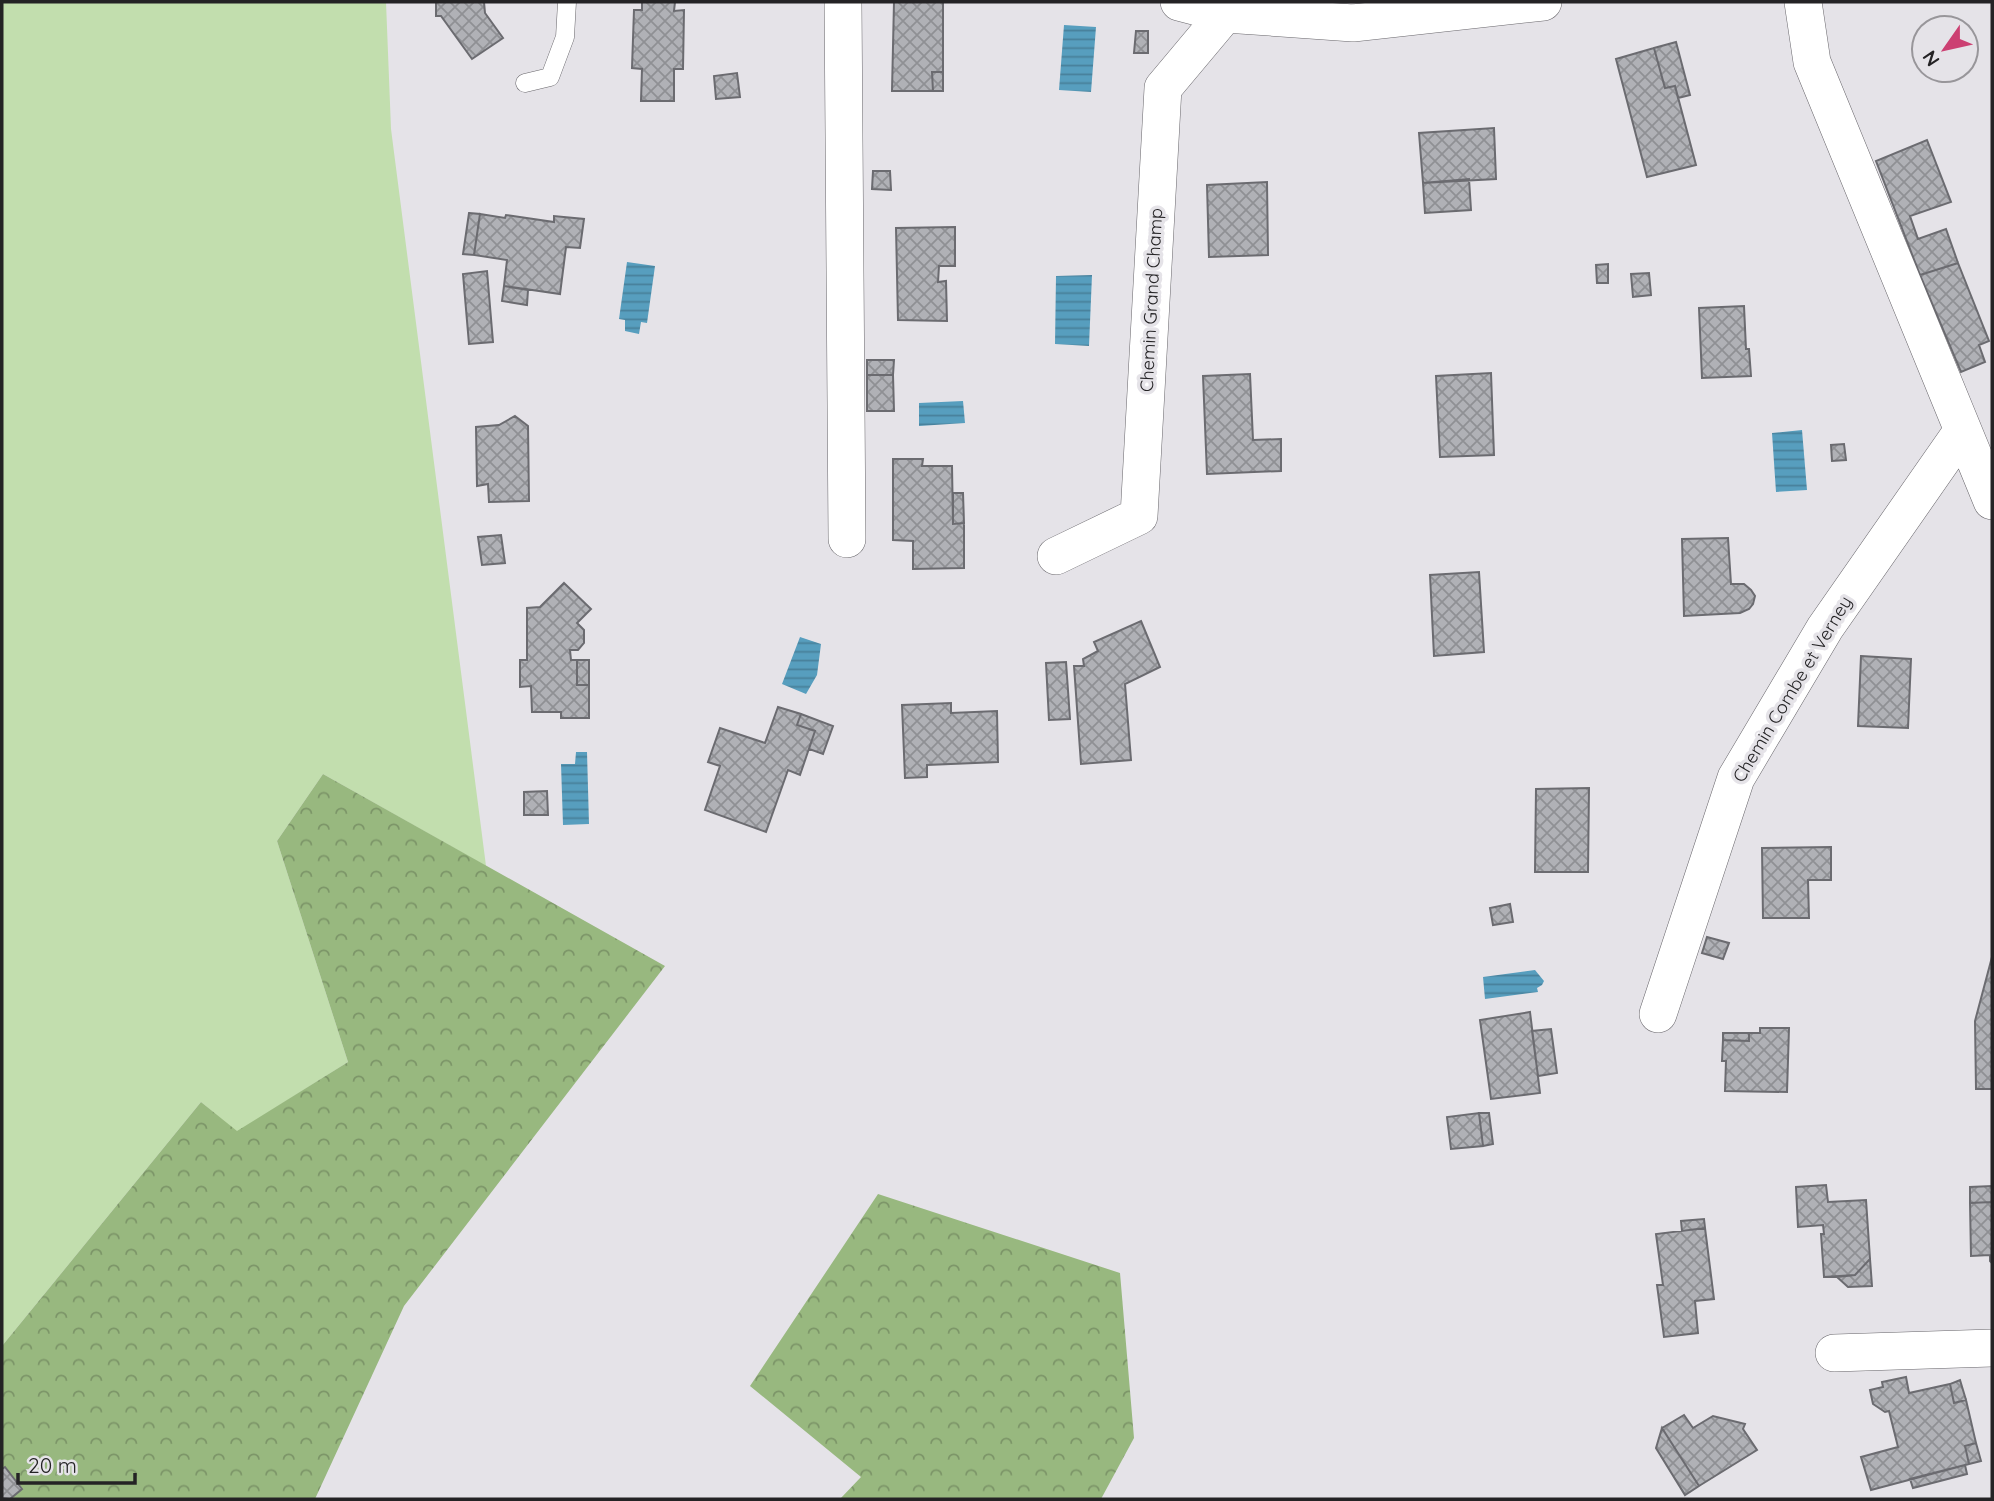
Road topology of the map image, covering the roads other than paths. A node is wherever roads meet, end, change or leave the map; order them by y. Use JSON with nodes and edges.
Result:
{"nodes":[{"id":1,"x":566,"y":2,"type":"edge"},
{"id":2,"x":843,"y":2,"type":"edge"},
{"id":3,"x":1179,"y":2,"type":"edge"},
{"id":4,"x":1542,"y":2,"type":"edge"},
{"id":5,"x":1804,"y":2,"type":"edge"},
{"id":6,"x":1219,"y":8,"type":"edge"},
{"id":7,"x":525,"y":83,"type":"dead end"},
{"id":8,"x":1963,"y":430,"type":"junction"},
{"id":9,"x":1992,"y":501,"type":"edge"},
{"id":10,"x":847,"y":540,"type":"dead end"},
{"id":11,"x":1056,"y":556,"type":"dead end"},
{"id":12,"x":1658,"y":1013,"type":"dead end"},
{"id":13,"x":1992,"y":1349,"type":"edge"},
{"id":14,"x":1834,"y":1353,"type":"dead end"}],
"edges":[{"from":1,"to":7,"type":"lane"},
{"from":2,"to":10,"type":"street"},
{"from":3,"to":6,"type":"street"},
{"from":4,"to":6,"type":"street"},
{"from":5,"to":8,"type":"street"},
{"from":6,"to":11,"type":"street","name":"Chemin Grand Champ"},
{"from":8,"to":9,"type":"street"},
{"from":8,"to":12,"type":"street","name":"Chemin Combe et Verney"},
{"from":13,"to":14,"type":"street"}]}
